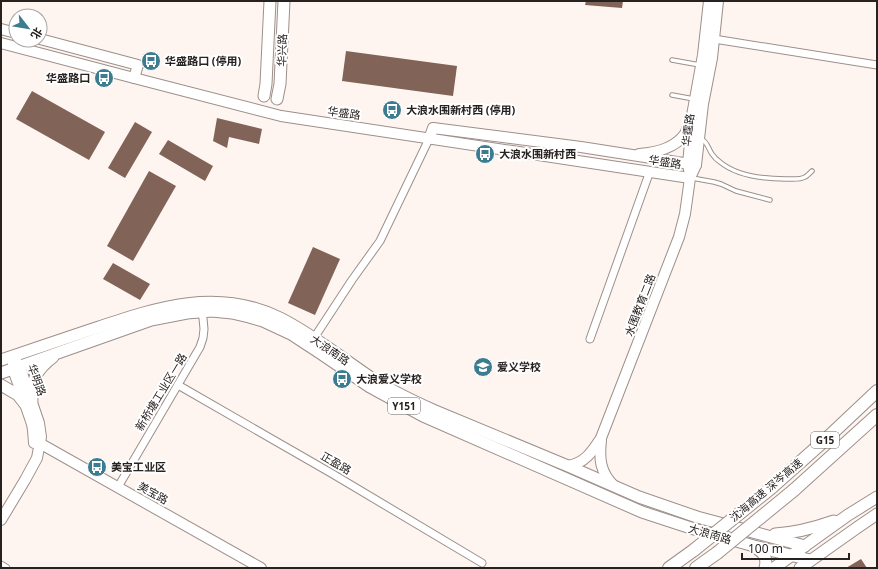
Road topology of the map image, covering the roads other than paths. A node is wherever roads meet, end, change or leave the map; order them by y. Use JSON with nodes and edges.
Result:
{"nodes":[{"id":1,"x":270,"y":1,"type":"edge"},
{"id":2,"x":284,"y":1,"type":"edge"},
{"id":3,"x":709,"y":1,"type":"edge"},
{"id":4,"x":718,"y":1,"type":"edge"},
{"id":5,"x":714,"y":39,"type":"junction"},
{"id":6,"x":48,"y":41,"type":"edge"},
{"id":7,"x":1,"y":43,"type":"edge"},
{"id":8,"x":672,"y":60,"type":"dead end"},
{"id":9,"x":701,"y":65,"type":"junction"},
{"id":10,"x":877,"y":65,"type":"edge"},
{"id":11,"x":134,"y":78,"type":"junction"},
{"id":12,"x":672,"y":95,"type":"dead end"},
{"id":13,"x":264,"y":96,"type":"joint"},
{"id":14,"x":277,"y":99,"type":"joint"},
{"id":15,"x":695,"y":99,"type":"junction"},
{"id":16,"x":691,"y":120,"type":"junction"},
{"id":17,"x":699,"y":138,"type":"junction"},
{"id":18,"x":428,"y":139,"type":"junction"},
{"id":19,"x":632,"y":155,"type":"junction"},
{"id":20,"x":692,"y":164,"type":"junction"},
{"id":21,"x":650,"y":171,"type":"junction"},
{"id":22,"x":812,"y":171,"type":"dead end"},
{"id":23,"x":690,"y":178,"type":"junction"},
{"id":24,"x":770,"y":200,"type":"dead end"},
{"id":25,"x":202,"y":307,"type":"junction"},
{"id":26,"x":314,"y":338,"type":"junction"},
{"id":27,"x":590,"y":339,"type":"dead end"},
{"id":28,"x":58,"y":353,"type":"junction"},
{"id":29,"x":13,"y":356,"type":"junction"},
{"id":30,"x":1,"y":360,"type":"edge"},
{"id":31,"x":17,"y":368,"type":"junction"},
{"id":32,"x":1,"y":373,"type":"edge"},
{"id":33,"x":1,"y":385,"type":"edge"},
{"id":34,"x":178,"y":385,"type":"junction"},
{"id":35,"x":877,"y":391,"type":"edge"},
{"id":36,"x":28,"y":402,"type":"junction"},
{"id":37,"x":877,"y":415,"type":"edge"},
{"id":38,"x":601,"y":438,"type":"junction"},
{"id":39,"x":37,"y":442,"type":"junction"},
{"id":40,"x":568,"y":466,"type":"junction"},
{"id":41,"x":614,"y":486,"type":"junction"},
{"id":42,"x":118,"y":487,"type":"junction"},
{"id":43,"x":877,"y":497,"type":"edge"},
{"id":44,"x":657,"y":503,"type":"junction"},
{"id":45,"x":1,"y":510,"type":"edge"},
{"id":46,"x":877,"y":514,"type":"edge"},
{"id":47,"x":652,"y":515,"type":"junction"},
{"id":48,"x":848,"y":515,"type":"junction"},
{"id":49,"x":1,"y":520,"type":"edge"},
{"id":50,"x":756,"y":533,"type":"junction"},
{"id":51,"x":750,"y":545,"type":"junction"},
{"id":52,"x":805,"y":546,"type":"junction"},
{"id":53,"x":792,"y":555,"type":"junction"},
{"id":54,"x":810,"y":560,"type":"junction"},
{"id":55,"x":482,"y":563,"type":"dead end"},
{"id":56,"x":1,"y":565,"type":"edge"},
{"id":57,"x":6,"y":568,"type":"edge"},
{"id":58,"x":261,"y":568,"type":"edge"},
{"id":59,"x":669,"y":568,"type":"edge"},
{"id":60,"x":696,"y":568,"type":"edge"},
{"id":61,"x":765,"y":568,"type":"edge"},
{"id":62,"x":774,"y":568,"type":"edge"},
{"id":63,"x":800,"y":568,"type":"edge"}],
"edges":[{"from":1,"to":13,"type":"main road","name":"华兴路"},
{"from":2,"to":14,"type":"main road","name":"华兴路"},
{"from":3,"to":9,"type":"main road","name":"华霆路"},
{"from":4,"to":5,"type":"main road","name":"华霆路"},
{"from":5,"to":10,"type":"street"},
{"from":5,"to":17,"type":"main road","name":"华霆路"},
{"from":6,"to":11,"type":"main road"},
{"from":7,"to":11,"type":"main road","name":"华盛路"},
{"from":8,"to":9,"type":"lane"},
{"from":9,"to":15,"type":"main road","name":"华霆路"},
{"from":11,"to":18,"type":"main road","name":"华盛路"},
{"from":12,"to":15,"type":"lane"},
{"from":13,"to":14,"type":"main road"},
{"from":15,"to":16,"type":"main road","name":"华霆路"},
{"from":16,"to":19,"type":"main road"},
{"from":16,"to":20,"type":"main road","name":"华霆路"},
{"from":17,"to":20,"type":"main road","name":"华霆路"},
{"from":17,"to":22,"type":"lane"},
{"from":18,"to":19,"type":"main road","name":"华盛路"},
{"from":18,"to":21,"type":"main road","name":"华盛路"},
{"from":18,"to":26,"type":"street"},
{"from":19,"to":20,"type":"main road","name":"华盛路"},
{"from":20,"to":23,"type":"main road","name":"华霆路"},
{"from":21,"to":23,"type":"main road","name":"华盛路"},
{"from":21,"to":27,"type":"street"},
{"from":23,"to":24,"type":"lane"},
{"from":23,"to":38,"type":"main road","name":"水围教育二路"},
{"from":25,"to":26,"type":"main road","name":"大浪南路","number":"Y151"},
{"from":25,"to":28,"type":"main road","name":"大浪南路","number":"Y151"},
{"from":25,"to":29,"type":"main road","name":"大浪南路","number":"Y151"},
{"from":25,"to":34,"type":"street","name":"新桥塘工业区一路"},
{"from":25,"to":47,"type":"main road","name":"大浪南路","number":"Y151"},
{"from":26,"to":40,"type":"main road","name":"大浪南路","number":"Y151"},
{"from":28,"to":31,"type":"main road","name":"大浪南路","number":"Y151"},
{"from":28,"to":36,"type":"main road"},
{"from":29,"to":30,"type":"main road","name":"大浪南路","number":"Y151"},
{"from":29,"to":31,"type":"main road","name":"华明路"},
{"from":31,"to":32,"type":"main road","name":"大浪南路","number":"Y151"},
{"from":31,"to":36,"type":"main road","name":"华明路"},
{"from":33,"to":36,"type":"main road"},
{"from":34,"to":42,"type":"street","name":"新桥塘工业区一路"},
{"from":34,"to":55,"type":"street","name":"正盈路"},
{"from":35,"to":59,"type":"highway","name":"沈海高速 深岑高速","number":"G15","bridge":true},
{"from":36,"to":39,"type":"main road","name":"华明路"},
{"from":37,"to":60,"type":"highway","name":"沈海高速 深岑高速","number":"G15","bridge":true},
{"from":38,"to":40,"type":"main road"},
{"from":38,"to":41,"type":"main road"},
{"from":39,"to":42,"type":"main road","name":"美宝路"},
{"from":39,"to":45,"type":"main road","name":"华明路"},
{"from":39,"to":49,"type":"main road","name":"华明路"},
{"from":40,"to":41,"type":"main road","name":"大浪南路","number":"Y151"},
{"from":41,"to":44,"type":"main road","name":"大浪南路","number":"Y151"},
{"from":42,"to":58,"type":"main road","name":"美宝路"},
{"from":43,"to":48,"type":"main road"},
{"from":44,"to":47,"type":"main road"},
{"from":44,"to":50,"type":"main road","name":"大浪南路","number":"Y151"},
{"from":46,"to":54,"type":"main road"},
{"from":47,"to":51,"type":"main road","name":"大浪南路","number":"Y151"},
{"from":48,"to":50,"type":"main road"},
{"from":48,"to":52,"type":"main road"},
{"from":50,"to":52,"type":"main road","name":"大浪南路","number":"Y151"},
{"from":51,"to":53,"type":"main road","name":"大浪南路","number":"Y151"},
{"from":51,"to":61,"type":"main road"},
{"from":52,"to":53,"type":"main road"},
{"from":52,"to":54,"type":"main road"},
{"from":53,"to":54,"type":"main road","name":"大浪南路","number":"Y151"},
{"from":53,"to":62,"type":"main road"},
{"from":54,"to":63,"type":"main road"},
{"from":56,"to":57,"type":"street"}]}
